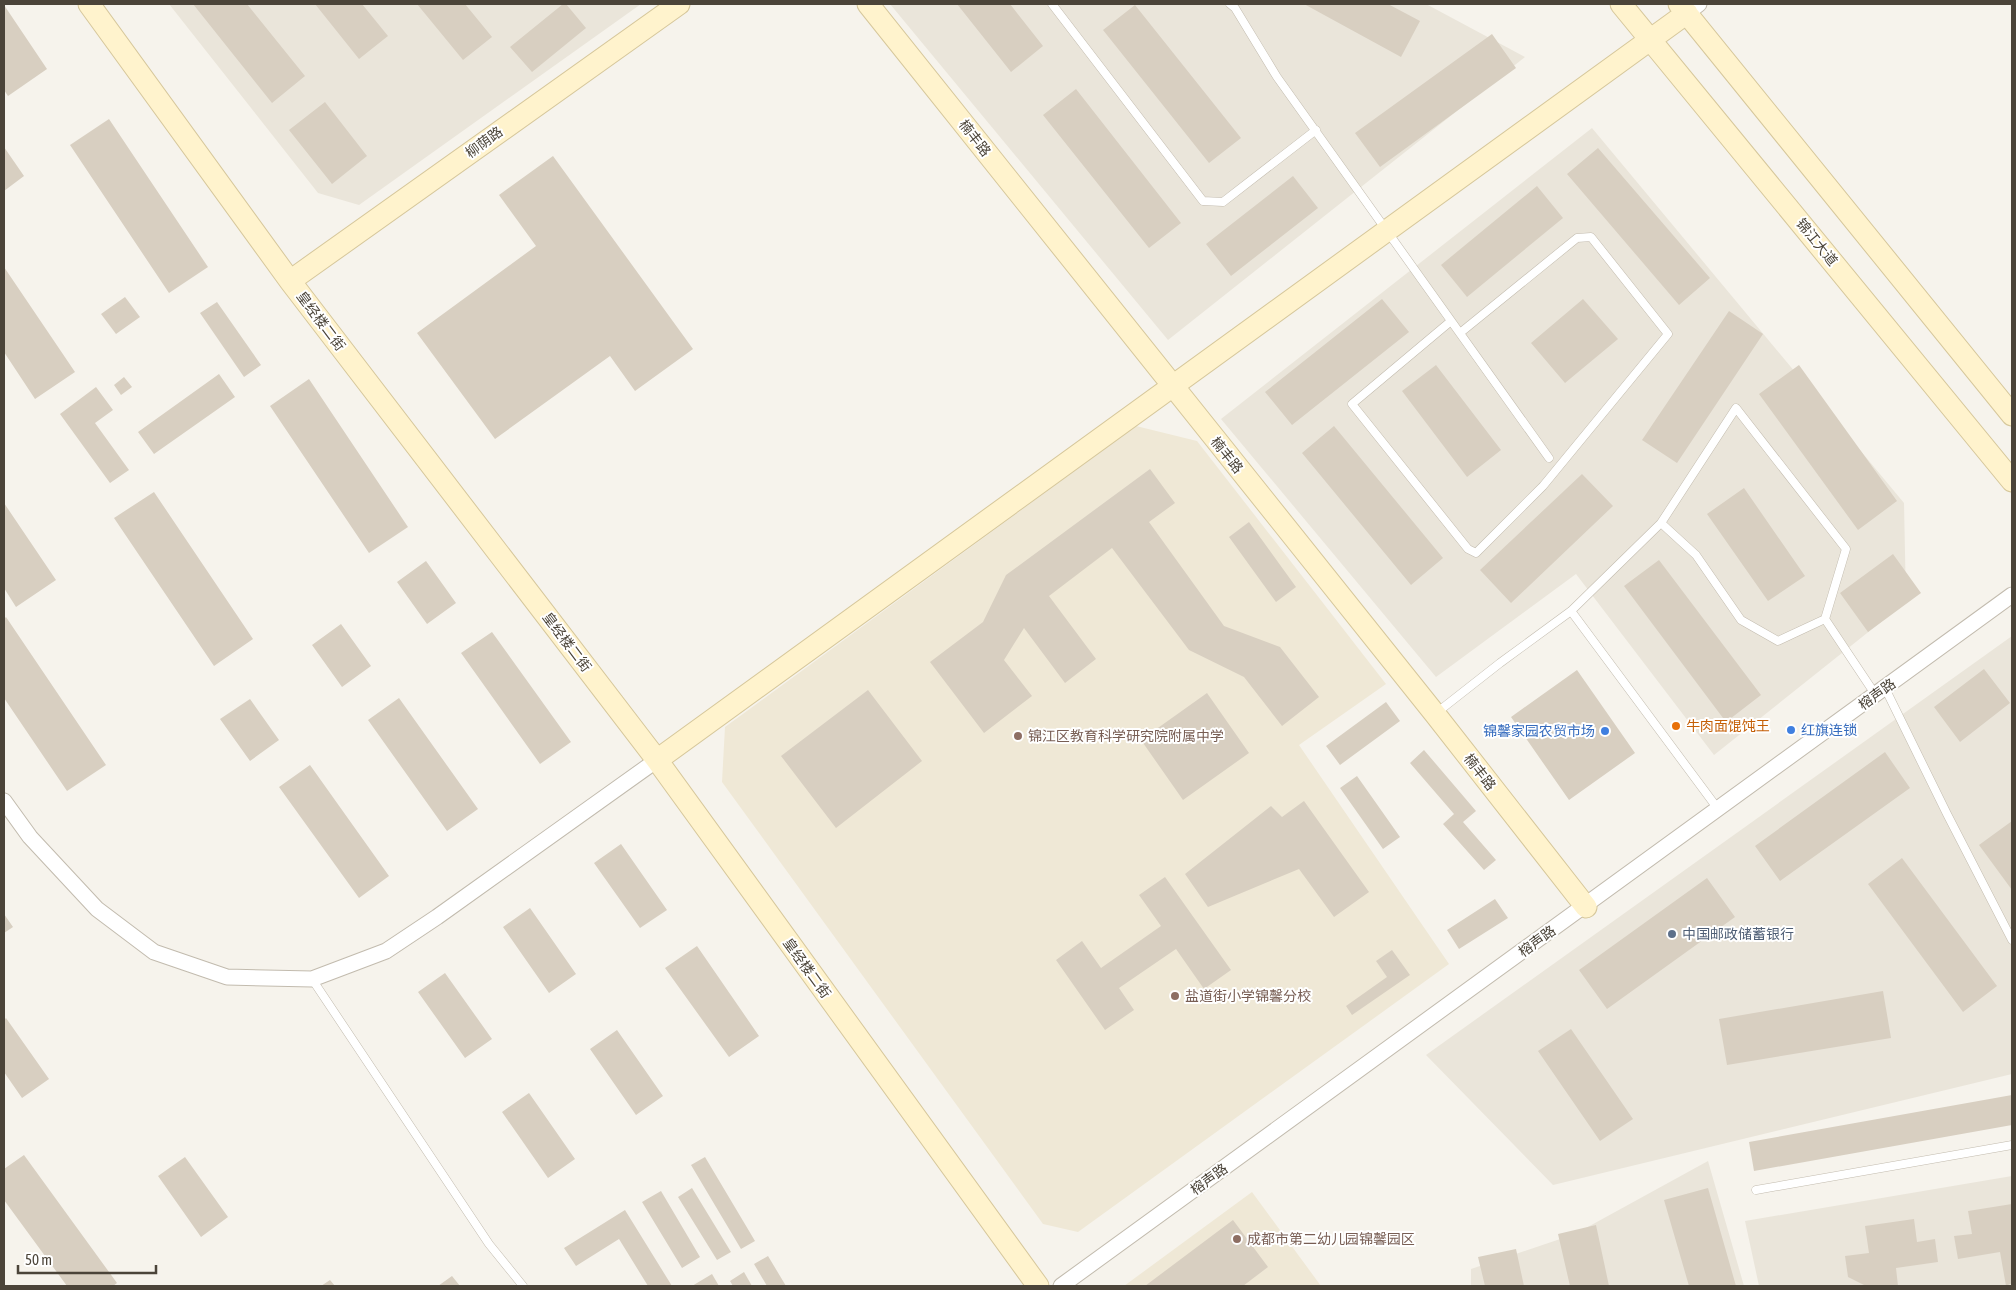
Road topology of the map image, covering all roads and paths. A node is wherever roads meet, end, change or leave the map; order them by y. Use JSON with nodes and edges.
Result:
{"nodes":[{"id":1,"x":89,"y":4,"type":"edge"},
{"id":2,"x":679,"y":4,"type":"edge"},
{"id":3,"x":868,"y":4,"type":"edge"},
{"id":4,"x":1052,"y":4,"type":"edge"},
{"id":5,"x":1230,"y":4,"type":"edge"},
{"id":6,"x":1622,"y":4,"type":"edge"},
{"id":7,"x":1688,"y":7,"type":"edge"},
{"id":8,"x":1650,"y":39,"type":"junction"},
{"id":9,"x":1316,"y":130,"type":"junction"},
{"id":10,"x":1386,"y":230,"type":"junction"},
{"id":11,"x":290,"y":281,"type":"junction"},
{"id":12,"x":1451,"y":321,"type":"junction"},
{"id":13,"x":1460,"y":333,"type":"junction"},
{"id":14,"x":1172,"y":385,"type":"junction"},
{"id":15,"x":2012,"y":415,"type":"edge"},
{"id":16,"x":1548,"y":458,"type":"dead end"},
{"id":17,"x":2012,"y":481,"type":"edge"},
{"id":18,"x":1661,"y":523,"type":"junction"},
{"id":19,"x":2012,"y":595,"type":"edge"},
{"id":20,"x":1572,"y":611,"type":"junction"},
{"id":21,"x":1825,"y":619,"type":"junction"},
{"id":22,"x":1880,"y":691,"type":"junction"},
{"id":23,"x":1435,"y":714,"type":"junction"},
{"id":24,"x":656,"y":760,"type":"junction"},
{"id":25,"x":4,"y":801,"type":"edge"},
{"id":26,"x":1718,"y":809,"type":"junction"},
{"id":27,"x":1586,"y":906,"type":"junction"},
{"id":28,"x":2012,"y":940,"type":"edge"},
{"id":29,"x":312,"y":979,"type":"junction"},
{"id":30,"x":2012,"y":1145,"type":"edge"},
{"id":31,"x":1756,"y":1190,"type":"dead end"},
{"id":32,"x":522,"y":1286,"type":"edge"},
{"id":33,"x":1038,"y":1286,"type":"edge"},
{"id":34,"x":1061,"y":1286,"type":"edge"}],
"edges":[{"from":1,"to":11,"type":"street","name":"皇经楼二街"},
{"from":2,"to":11,"type":"street","name":"柳荫路"},
{"from":3,"to":14,"type":"street","name":"楠丰路"},
{"from":4,"to":9,"type":"lane"},
{"from":5,"to":9,"type":"lane"},
{"from":6,"to":8,"type":"street","name":"锦江大道"},
{"from":7,"to":8,"type":"street"},
{"from":7,"to":15,"type":"street"},
{"from":8,"to":10,"type":"street"},
{"from":8,"to":17,"type":"street","name":"锦江大道"},
{"from":9,"to":10,"type":"lane"},
{"from":10,"to":12,"type":"lane"},
{"from":10,"to":14,"type":"street"},
{"from":11,"to":24,"type":"street","name":"皇经楼二街"},
{"from":12,"to":13,"type":"lane"},
{"from":12,"to":13,"type":"lane"},
{"from":13,"to":16,"type":"lane"},
{"from":14,"to":23,"type":"street","name":"楠丰路"},
{"from":14,"to":24,"type":"street"},
{"from":18,"to":20,"type":"lane"},
{"from":18,"to":21,"type":"lane"},
{"from":18,"to":21,"type":"lane"},
{"from":19,"to":22,"type":"street","name":"榕声路"},
{"from":20,"to":23,"type":"lane"},
{"from":20,"to":26,"type":"lane"},
{"from":21,"to":22,"type":"lane"},
{"from":22,"to":26,"type":"street","name":"榕声路"},
{"from":22,"to":28,"type":"lane"},
{"from":23,"to":27,"type":"street","name":"楠丰路"},
{"from":24,"to":29,"type":"street"},
{"from":24,"to":33,"type":"street","name":"皇经楼二街"},
{"from":25,"to":29,"type":"street"},
{"from":26,"to":27,"type":"street","name":"榕声路"},
{"from":27,"to":34,"type":"street","name":"榕声路"},
{"from":29,"to":32,"type":"lane"},
{"from":30,"to":31,"type":"lane"}]}
